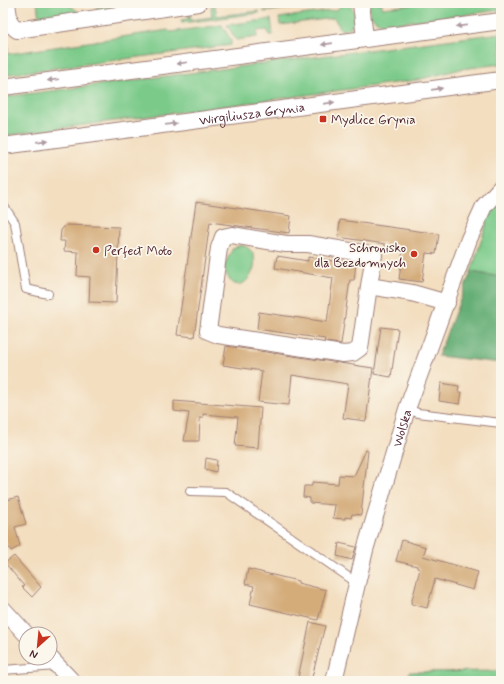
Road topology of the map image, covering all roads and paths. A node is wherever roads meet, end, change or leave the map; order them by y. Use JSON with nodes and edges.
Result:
{"nodes":[{"id":1,"x":7,"y":3,"type":"edge"},
{"id":2,"x":198,"y":3,"type":"edge"},
{"id":3,"x":361,"y":3,"type":"edge"},
{"id":4,"x":501,"y":21,"type":"edge"},
{"id":5,"x":365,"y":38,"type":"junction"},
{"id":6,"x":501,"y":80,"type":"edge"},
{"id":7,"x":3,"y":87,"type":"edge"},
{"id":8,"x":3,"y":146,"type":"edge"},
{"id":9,"x":501,"y":187,"type":"edge"},
{"id":10,"x":3,"y":205,"type":"edge"},
{"id":11,"x":369,"y":286,"type":"junction"},
{"id":12,"x":48,"y":294,"type":"dead end"},
{"id":13,"x":446,"y":303,"type":"junction"},
{"id":14,"x":407,"y":409,"type":"junction"},
{"id":15,"x":501,"y":423,"type":"edge"},
{"id":16,"x":190,"y":491,"type":"dead end"},
{"id":17,"x":357,"y":583,"type":"junction"},
{"id":18,"x":3,"y":609,"type":"edge"},
{"id":19,"x":19,"y":626,"type":"edge"},
{"id":20,"x":28,"y":666,"type":"edge"},
{"id":21,"x":58,"y":666,"type":"edge"},
{"id":22,"x":3,"y":670,"type":"edge"},
{"id":23,"x":72,"y":681,"type":"edge"},
{"id":24,"x":334,"y":681,"type":"edge"}],
"edges":[{"from":1,"to":2,"type":"street"},
{"from":3,"to":5,"type":"street"},
{"from":4,"to":5,"type":"street","one_way":true},
{"from":5,"to":7,"type":"street","one_way":true},
{"from":8,"to":6,"type":"street","name":"Wirgiliusza Grynia","one_way":true},
{"from":9,"to":13,"type":"street","name":"Wolska"},
{"from":10,"to":12,"type":"lane"},
{"from":11,"to":11,"type":"street"},
{"from":11,"to":13,"type":"street"},
{"from":13,"to":14,"type":"street","name":"Wolska"},
{"from":14,"to":15,"type":"lane"},
{"from":14,"to":17,"type":"street","name":"Wolska"},
{"from":16,"to":17,"type":"lane"},
{"from":17,"to":24,"type":"street","name":"Wolska"},
{"from":18,"to":19,"type":"street"},
{"from":20,"to":22,"type":"lane"},
{"from":21,"to":23,"type":"street"}]}
